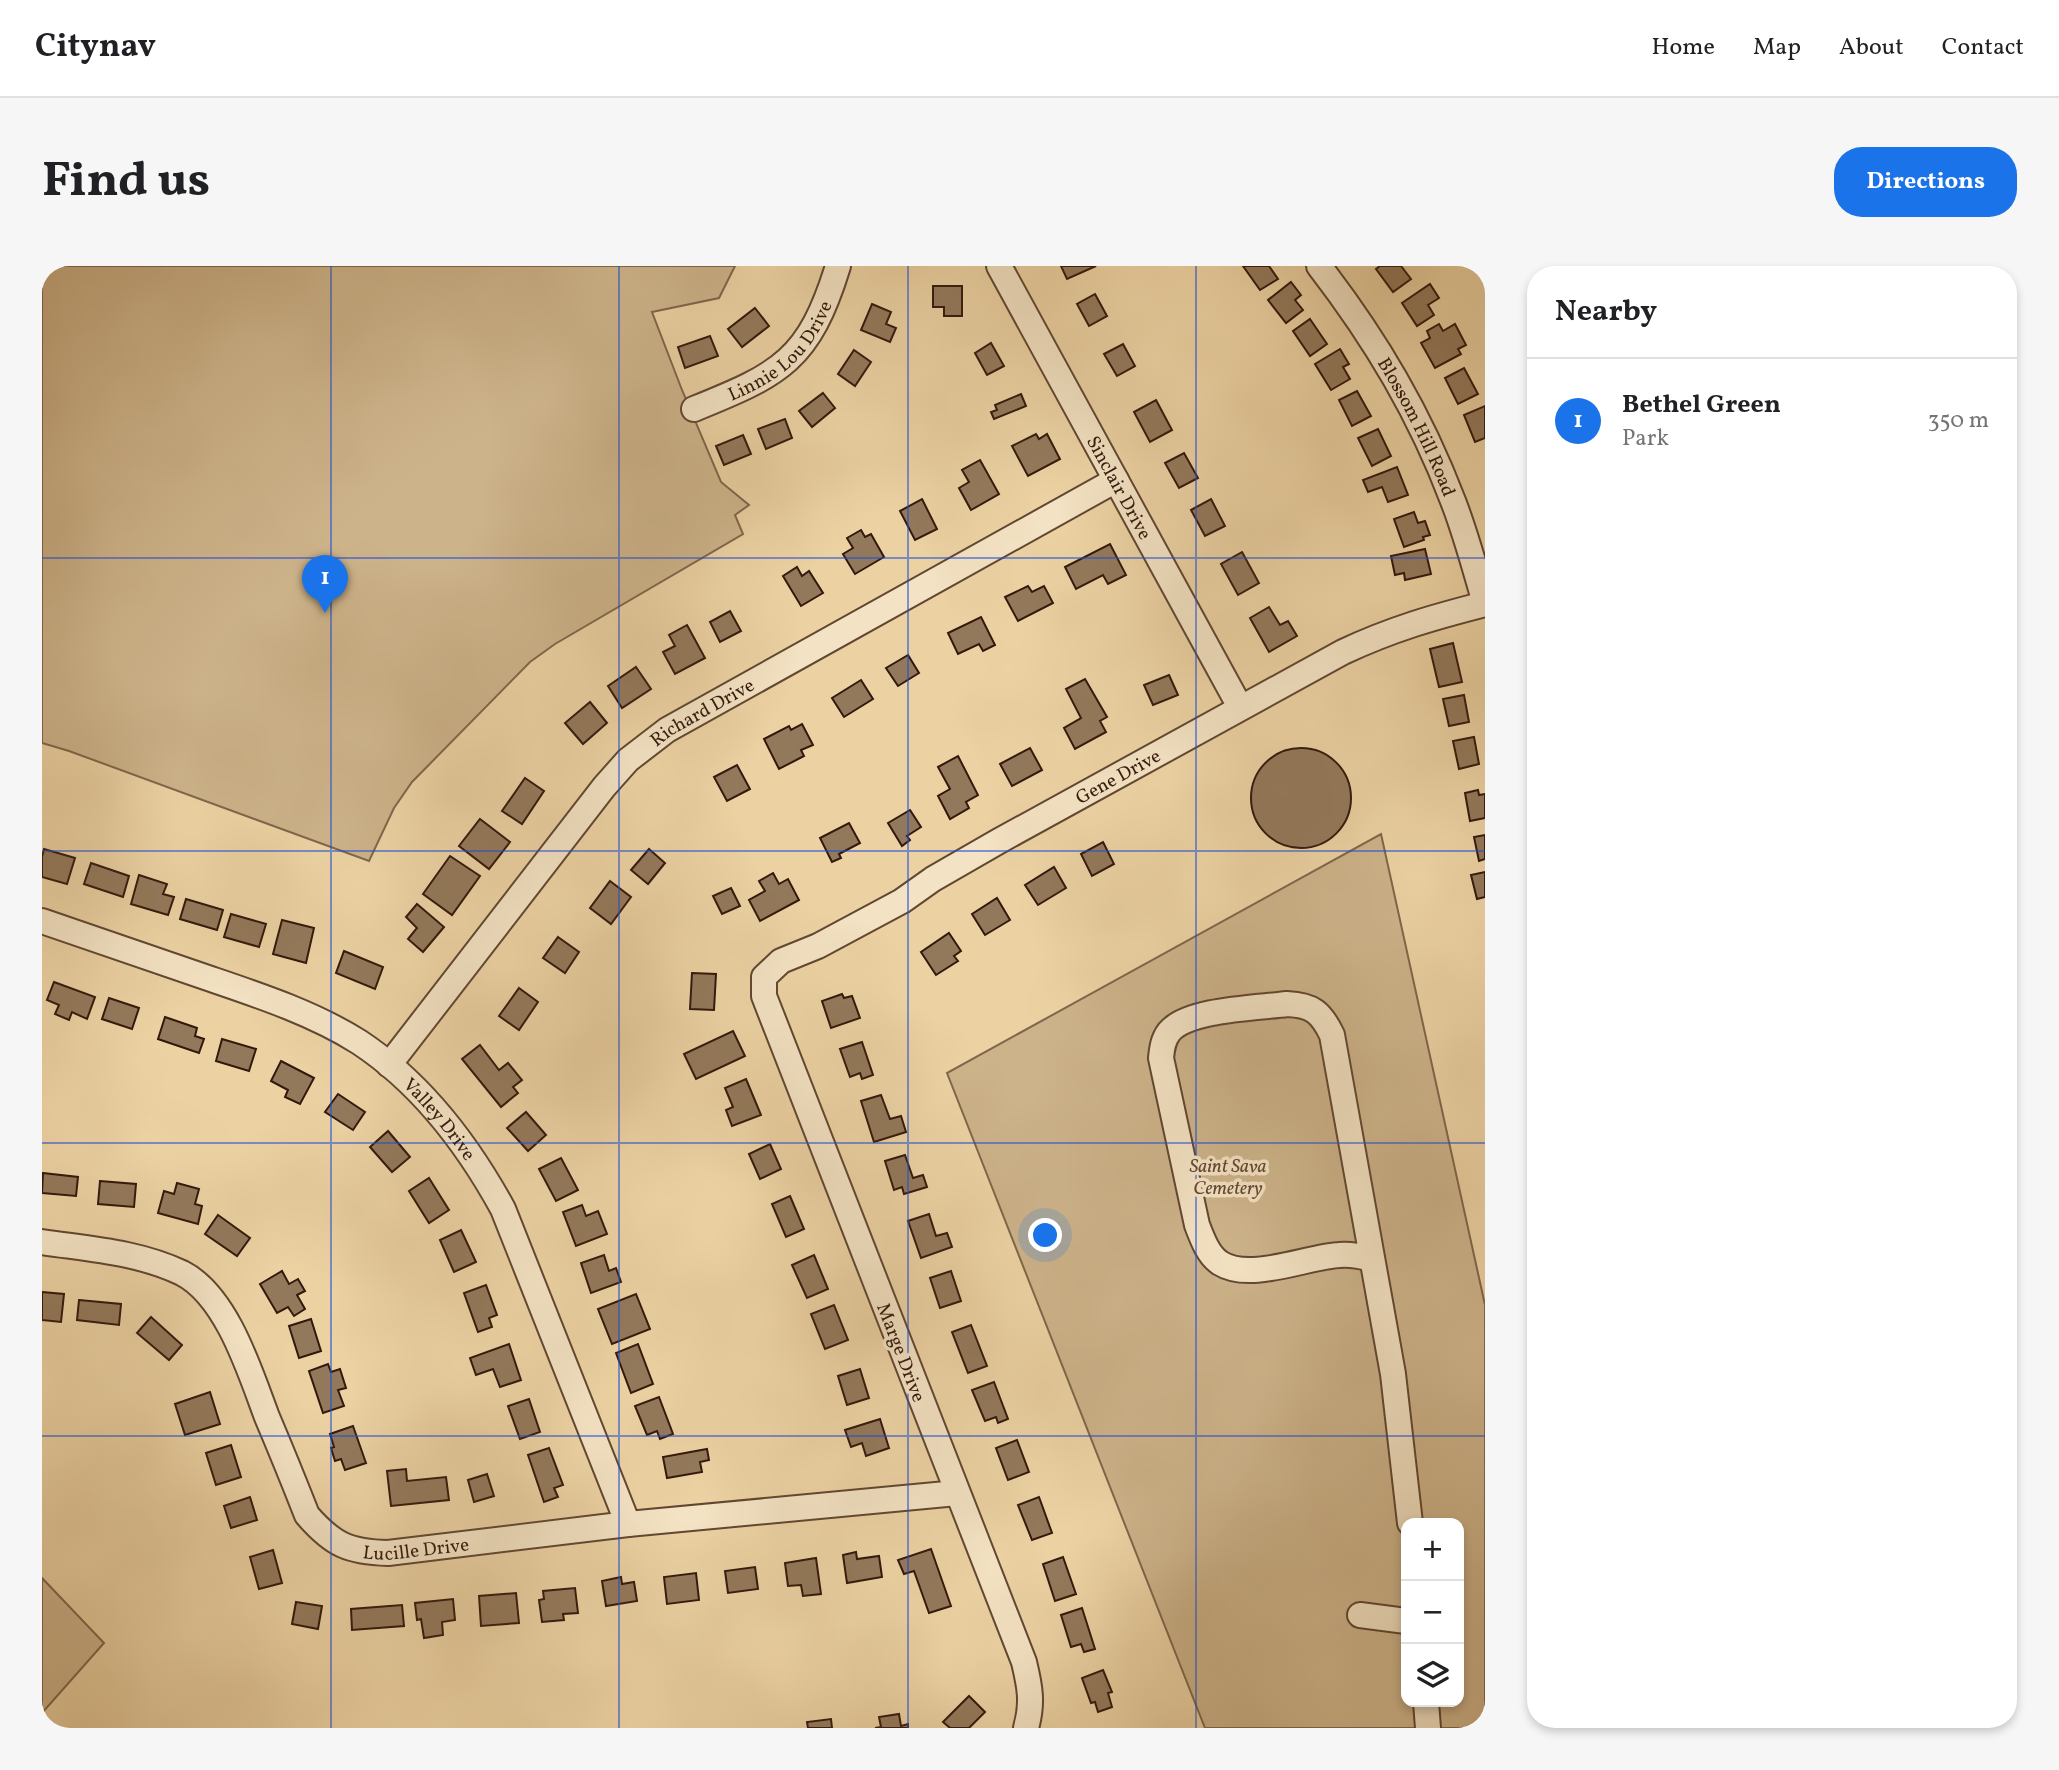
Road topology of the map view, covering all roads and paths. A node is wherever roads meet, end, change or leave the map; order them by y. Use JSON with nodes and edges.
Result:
{"nodes":[{"id":1,"x":838,"y":266,"type":"edge"},
{"id":2,"x":999,"y":266,"type":"edge"},
{"id":3,"x":1319,"y":266,"type":"edge"},
{"id":4,"x":694,"y":409,"type":"dead end"},
{"id":5,"x":1116,"y":480,"type":"junction"},
{"id":6,"x":1485,"y":603,"type":"edge"},
{"id":7,"x":1240,"y":707,"type":"junction"},
{"id":8,"x":42,"y":921,"type":"edge"},
{"id":9,"x":764,"y":977,"type":"joint"},
{"id":10,"x":389,"y":1065,"type":"junction"},
{"id":11,"x":42,"y":1242,"type":"edge"},
{"id":12,"x":1372,"y":1259,"type":"junction"},
{"id":13,"x":957,"y":1493,"type":"junction"},
{"id":14,"x":1409,"y":1518,"type":"edge"},
{"id":15,"x":628,"y":1524,"type":"junction"},
{"id":16,"x":1360,"y":1615,"type":"dead end"},
{"id":17,"x":1401,"y":1620,"type":"edge"},
{"id":18,"x":1426,"y":1707,"type":"edge"},
{"id":19,"x":1026,"y":1728,"type":"edge"},
{"id":20,"x":1428,"y":1728,"type":"edge"}],
"edges":[{"from":1,"to":4,"type":"street","name":"Linnie Lou Drive"},
{"from":2,"to":5,"type":"street","name":"Sinclair Drive"},
{"from":3,"to":6,"type":"street","name":"Blossom Hill Road"},
{"from":5,"to":7,"type":"street","name":"Sinclair Drive"},
{"from":5,"to":10,"type":"street","name":"Richard Drive"},
{"from":6,"to":7,"type":"street","name":"Gene Drive"},
{"from":7,"to":9,"type":"street","name":"Gene Drive"},
{"from":8,"to":10,"type":"street","name":"Valley Drive"},
{"from":9,"to":13,"type":"street","name":"Marge Drive"},
{"from":10,"to":15,"type":"street","name":"Valley Drive"},
{"from":11,"to":15,"type":"street","name":"Lucille Drive"},
{"from":12,"to":12,"type":"street"},
{"from":12,"to":14,"type":"street"},
{"from":13,"to":15,"type":"street","name":"Lucille Drive"},
{"from":13,"to":19,"type":"street","name":"Marge Drive"},
{"from":16,"to":17,"type":"street"},
{"from":18,"to":20,"type":"street"}]}
